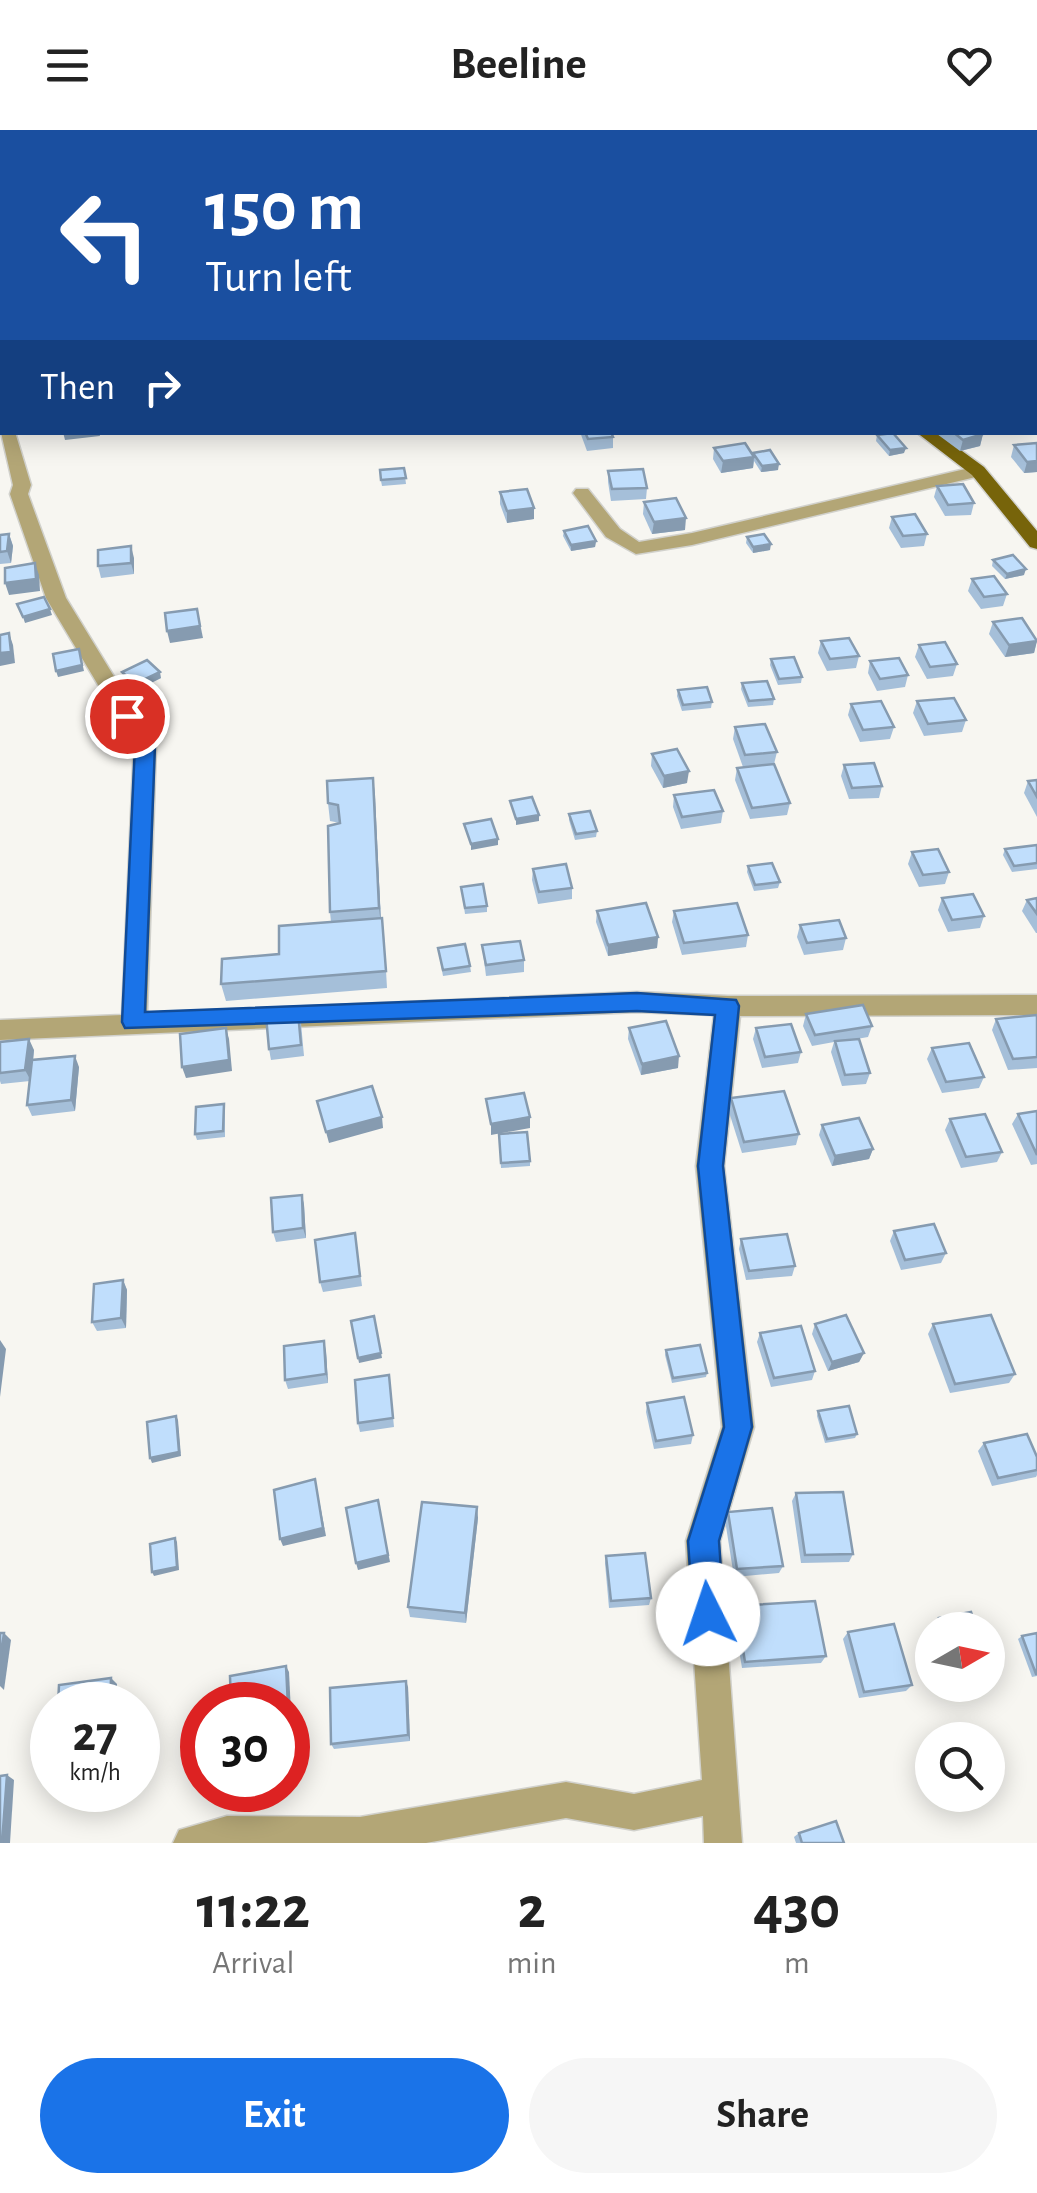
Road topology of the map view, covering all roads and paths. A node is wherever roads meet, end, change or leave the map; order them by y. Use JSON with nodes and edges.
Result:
{"nodes":[{"id":1,"x":7,"y":435,"type":"edge"},
{"id":2,"x":928,"y":435,"type":"edge"},
{"id":3,"x":978,"y":470,"type":"junction"},
{"id":4,"x":582,"y":493,"type":"dead end"},
{"id":5,"x":10,"y":496,"type":"edge"},
{"id":6,"x":1037,"y":544,"type":"edge"},
{"id":7,"x":1037,"y":1005,"type":"edge"},
{"id":8,"x":728,"y":1006,"type":"junction"},
{"id":9,"x":134,"y":1022,"type":"junction"},
{"id":10,"x":0,"y":1030,"type":"edge"},
{"id":11,"x":721,"y":1794,"type":"junction"},
{"id":12,"x":192,"y":1843,"type":"edge"},
{"id":13,"x":723,"y":1843,"type":"edge"}],
"edges":[{"from":1,"to":5,"type":"street"},
{"from":2,"to":3,"type":"main road"},
{"from":3,"to":4,"type":"street"},
{"from":3,"to":6,"type":"main road"},
{"from":5,"to":9,"type":"street"},
{"from":7,"to":8,"type":"street"},
{"from":8,"to":9,"type":"street"},
{"from":8,"to":11,"type":"street"},
{"from":9,"to":10,"type":"street"},
{"from":11,"to":12,"type":"street"},
{"from":11,"to":13,"type":"street"}]}
